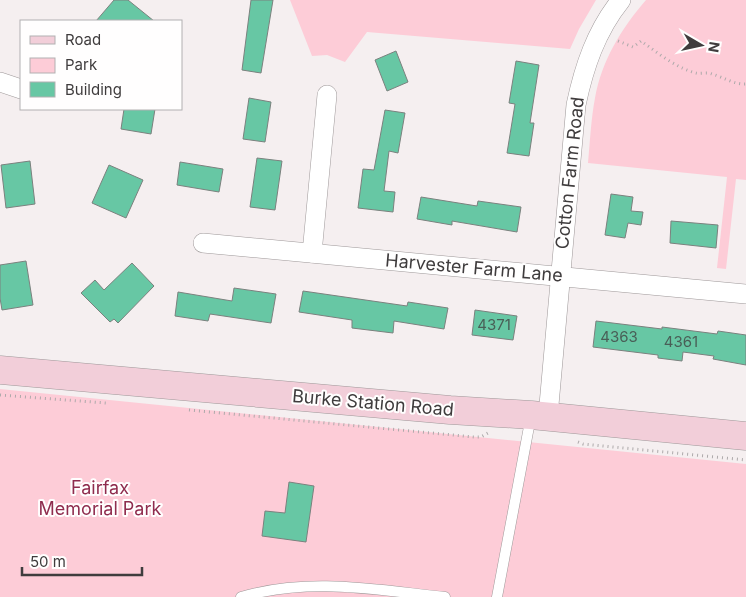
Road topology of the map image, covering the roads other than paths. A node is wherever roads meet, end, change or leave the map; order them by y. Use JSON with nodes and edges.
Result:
{"nodes":[{"id":1,"x":621,"y":0,"type":"edge"},
{"id":2,"x":0,"y":82,"type":"edge"},
{"id":3,"x":20,"y":89,"type":"edge"},
{"id":4,"x":328,"y":95,"type":"dead end"},
{"id":5,"x":203,"y":243,"type":"dead end"},
{"id":6,"x":312,"y":253,"type":"junction"},
{"id":7,"x":559,"y":276,"type":"junction"},
{"id":8,"x":746,"y":294,"type":"edge"},
{"id":9,"x":0,"y":370,"type":"edge"},
{"id":10,"x":540,"y":415,"type":"junction"},
{"id":11,"x":746,"y":436,"type":"edge"},
{"id":12,"x":241,"y":597,"type":"edge"},
{"id":13,"x":445,"y":597,"type":"edge"},
{"id":14,"x":497,"y":597,"type":"edge"}],
"edges":[{"from":1,"to":7,"type":"street","name":"Cotton Farm Road"},
{"from":2,"to":3,"type":"street"},
{"from":4,"to":6,"type":"street"},
{"from":5,"to":6,"type":"street","name":"Harvester Farm Lane"},
{"from":6,"to":7,"type":"street","name":"Harvester Farm Lane"},
{"from":7,"to":8,"type":"street","name":"Harvester Farm Lane"},
{"from":7,"to":10,"type":"street","name":"Cotton Farm Road"},
{"from":9,"to":10,"type":"street","name":"Burke Station Road"},
{"from":10,"to":11,"type":"street","name":"Burke Station Road"},
{"from":10,"to":14,"type":"lane"},
{"from":12,"to":13,"type":"lane"}]}
